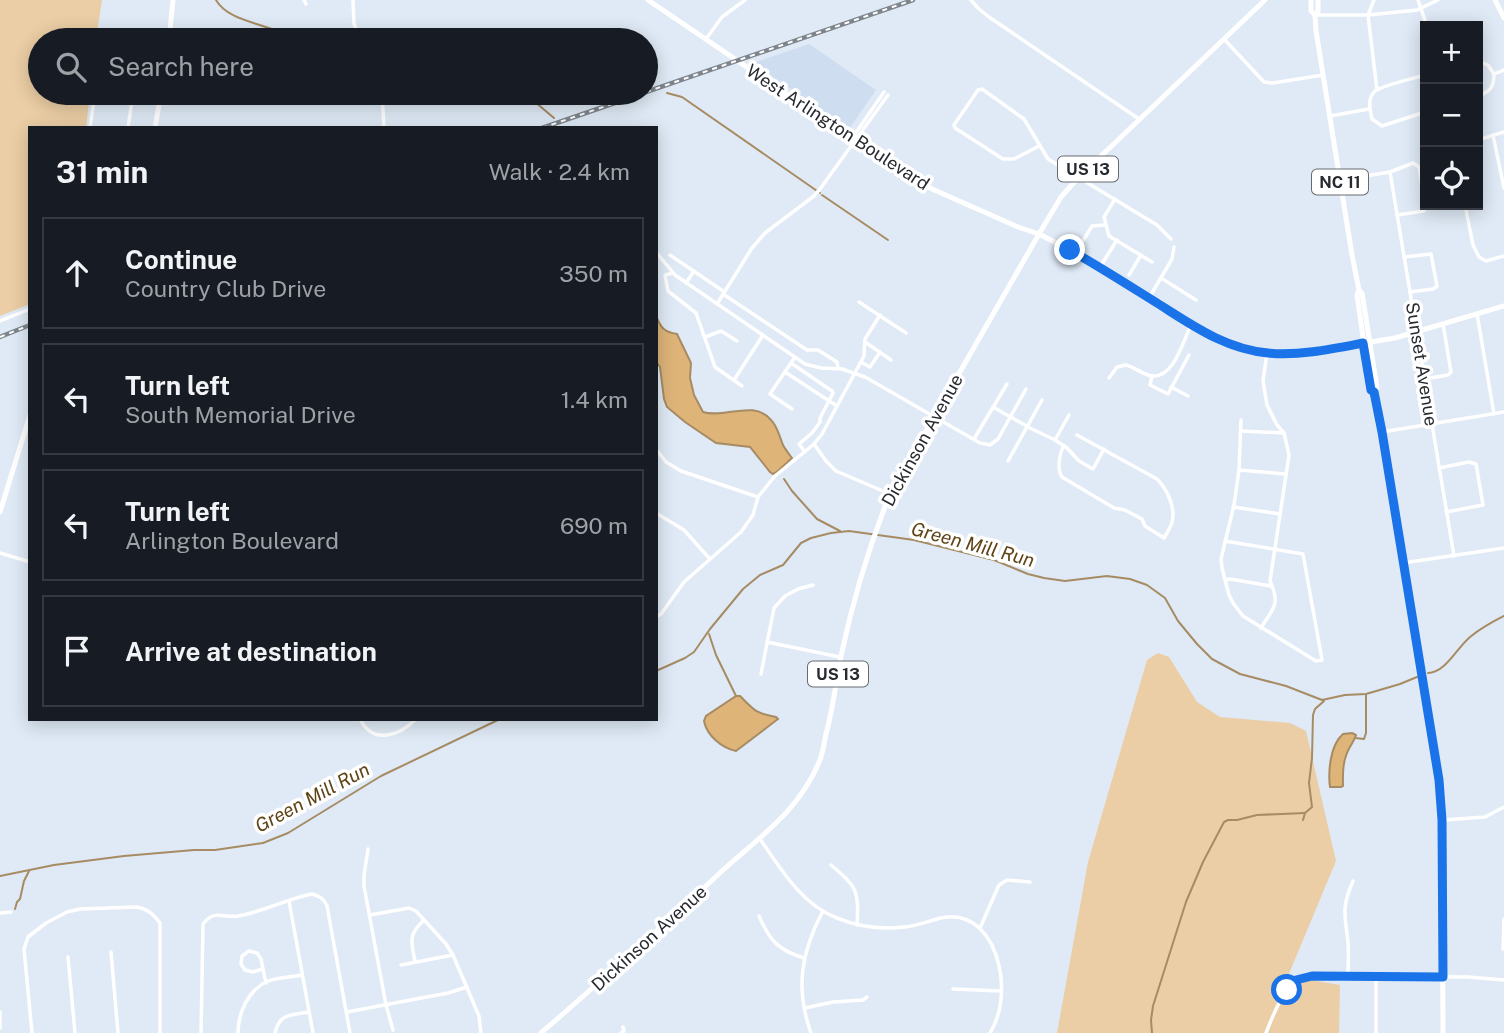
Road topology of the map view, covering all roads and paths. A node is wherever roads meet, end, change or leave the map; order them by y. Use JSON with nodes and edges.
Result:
{"nodes":[{"id":1,"x":173,"y":0,"type":"edge"},
{"id":2,"x":353,"y":0,"type":"edge"},
{"id":3,"x":648,"y":0,"type":"edge"},
{"id":4,"x":745,"y":0,"type":"edge"},
{"id":5,"x":971,"y":0,"type":"edge"},
{"id":6,"x":1265,"y":0,"type":"edge"},
{"id":7,"x":1316,"y":0,"type":"edge"},
{"id":8,"x":1374,"y":0,"type":"edge"},
{"id":9,"x":1418,"y":0,"type":"edge"},
{"id":10,"x":1438,"y":0,"type":"edge"},
{"id":11,"x":1495,"y":0,"type":"edge"},
{"id":12,"x":1420,"y":8,"type":"junction"},
{"id":13,"x":1315,"y":15,"type":"junction"},
{"id":14,"x":1368,"y":15,"type":"junction"},
{"id":15,"x":1504,"y":18,"type":"edge"},
{"id":16,"x":1425,"y":21,"type":"edge"},
{"id":17,"x":170,"y":28,"type":"edge"},
{"id":18,"x":356,"y":28,"type":"edge"},
{"id":19,"x":706,"y":39,"type":"junction"},
{"id":20,"x":1224,"y":39,"type":"junction"},
{"id":21,"x":1483,"y":63,"type":"edge"},
{"id":22,"x":1504,"y":70,"type":"edge"},
{"id":23,"x":1494,"y":74,"type":"junction"},
{"id":24,"x":1323,"y":75,"type":"junction"},
{"id":25,"x":1420,"y":77,"type":"edge"},
{"id":26,"x":1377,"y":90,"type":"junction"},
{"id":27,"x":1483,"y":93,"type":"edge"},
{"id":28,"x":886,"y":94,"type":"dead end"},
{"id":29,"x":93,"y":105,"type":"edge"},
{"id":30,"x":131,"y":105,"type":"edge"},
{"id":31,"x":159,"y":105,"type":"edge"},
{"id":32,"x":383,"y":105,"type":"edge"},
{"id":33,"x":1369,"y":109,"type":"junction"},
{"id":34,"x":1420,"y":115,"type":"edge"},
{"id":35,"x":1329,"y":116,"type":"junction"},
{"id":36,"x":1139,"y":118,"type":"junction"},
{"id":37,"x":90,"y":126,"type":"edge"},
{"id":38,"x":128,"y":126,"type":"edge"},
{"id":39,"x":155,"y":126,"type":"edge"},
{"id":40,"x":384,"y":126,"type":"edge"},
{"id":41,"x":1504,"y":132,"type":"edge"},
{"id":42,"x":1493,"y":135,"type":"junction"},
{"id":43,"x":1483,"y":138,"type":"edge"},
{"id":44,"x":854,"y":140,"type":"junction"},
{"id":45,"x":1039,"y":146,"type":"junction"},
{"id":46,"x":1390,"y":172,"type":"junction"},
{"id":47,"x":1078,"y":177,"type":"junction"},
{"id":48,"x":1340,"y":180,"type":"junction"},
{"id":49,"x":1504,"y":188,"type":"edge"},
{"id":50,"x":1115,"y":200,"type":"junction"},
{"id":51,"x":1466,"y":210,"type":"edge"},
{"id":52,"x":1397,"y":215,"type":"junction"},
{"id":53,"x":1105,"y":225,"type":"junction"},
{"id":54,"x":1039,"y":234,"type":"junction"},
{"id":55,"x":1171,"y":239,"type":"dead end"},
{"id":56,"x":1117,"y":240,"type":"junction"},
{"id":57,"x":1081,"y":244,"type":"dead end"},
{"id":58,"x":1174,"y":247,"type":"dead end"},
{"id":59,"x":658,"y":254,"type":"edge"},
{"id":60,"x":670,"y":255,"type":"dead end"},
{"id":61,"x":1141,"y":255,"type":"junction"},
{"id":62,"x":1504,"y":256,"type":"edge"},
{"id":63,"x":1404,"y":257,"type":"junction"},
{"id":64,"x":1152,"y":262,"type":"dead end"},
{"id":65,"x":1100,"y":267,"type":"junction"},
{"id":66,"x":694,"y":271,"type":"junction"},
{"id":67,"x":673,"y":273,"type":"junction"},
{"id":68,"x":1129,"y":275,"type":"dead end"},
{"id":69,"x":1161,"y":278,"type":"junction"},
{"id":70,"x":686,"y":283,"type":"junction"},
{"id":71,"x":1410,"y":292,"type":"junction"},
{"id":72,"x":723,"y":293,"type":"junction"},
{"id":73,"x":1149,"y":298,"type":"junction"},
{"id":74,"x":1196,"y":300,"type":"dead end"},
{"id":75,"x":859,"y":302,"type":"dead end"},
{"id":76,"x":717,"y":304,"type":"junction"},
{"id":77,"x":1504,"y":306,"type":"edge"},
{"id":78,"x":28,"y":310,"type":"edge"},
{"id":79,"x":1477,"y":314,"type":"junction"},
{"id":80,"x":880,"y":316,"type":"junction"},
{"id":81,"x":0,"y":321,"type":"edge"},
{"id":82,"x":1443,"y":324,"type":"junction"},
{"id":83,"x":1191,"y":325,"type":"junction"},
{"id":84,"x":1417,"y":332,"type":"junction"},
{"id":85,"x":782,"y":333,"type":"junction"},
{"id":86,"x":906,"y":333,"type":"dead end"},
{"id":87,"x":763,"y":335,"type":"junction"},
{"id":88,"x":704,"y":337,"type":"junction"},
{"id":89,"x":737,"y":341,"type":"dead end"},
{"id":90,"x":865,"y":342,"type":"junction"},
{"id":91,"x":775,"y":343,"type":"junction"},
{"id":92,"x":1367,"y":343,"type":"junction"},
{"id":93,"x":880,"y":352,"type":"junction"},
{"id":94,"x":1267,"y":353,"type":"junction"},
{"id":95,"x":1189,"y":355,"type":"dead end"},
{"id":96,"x":795,"y":356,"type":"junction"},
{"id":97,"x":891,"y":360,"type":"dead end"},
{"id":98,"x":861,"y":362,"type":"junction"},
{"id":99,"x":790,"y":363,"type":"junction"},
{"id":100,"x":1172,"y":366,"type":"junction"},
{"id":101,"x":838,"y":368,"type":"junction"},
{"id":102,"x":1181,"y":369,"type":"junction"},
{"id":103,"x":785,"y":372,"type":"junction"},
{"id":104,"x":855,"y":373,"type":"junction"},
{"id":105,"x":1152,"y":376,"type":"junction"},
{"id":106,"x":1109,"y":378,"type":"dead end"},
{"id":107,"x":1424,"y":379,"type":"junction"},
{"id":108,"x":734,"y":380,"type":"junction"},
{"id":109,"x":1007,"y":384,"type":"dead end"},
{"id":110,"x":742,"y":386,"type":"dead end"},
{"id":111,"x":1171,"y":387,"type":"junction"},
{"id":112,"x":1027,"y":389,"type":"dead end"},
{"id":113,"x":1188,"y":396,"type":"dead end"},
{"id":114,"x":1042,"y":400,"type":"dead end"},
{"id":115,"x":829,"y":401,"type":"junction"},
{"id":116,"x":837,"y":406,"type":"junction"},
{"id":117,"x":993,"y":407,"type":"junction"},
{"id":118,"x":792,"y":409,"type":"dead end"},
{"id":119,"x":1504,"y":412,"type":"edge"},
{"id":120,"x":1494,"y":414,"type":"junction"},
{"id":121,"x":1069,"y":415,"type":"dead end"},
{"id":122,"x":933,"y":418,"type":"junction"},
{"id":123,"x":1010,"y":418,"type":"junction"},
{"id":124,"x":28,"y":421,"type":"edge"},
{"id":125,"x":1241,"y":421,"type":"dead end"},
{"id":126,"x":820,"y":422,"type":"junction"},
{"id":127,"x":1432,"y":424,"type":"junction"},
{"id":128,"x":826,"y":426,"type":"junction"},
{"id":129,"x":1026,"y":426,"type":"junction"},
{"id":130,"x":1241,"y":431,"type":"junction"},
{"id":131,"x":1382,"y":432,"type":"junction"},
{"id":132,"x":1284,"y":433,"type":"junction"},
{"id":133,"x":1077,"y":435,"type":"dead end"},
{"id":134,"x":974,"y":440,"type":"junction"},
{"id":135,"x":1055,"y":440,"type":"junction"},
{"id":136,"x":814,"y":444,"type":"junction"},
{"id":137,"x":1064,"y":446,"type":"junction"},
{"id":138,"x":1104,"y":449,"type":"junction"},
{"id":139,"x":658,"y":452,"type":"edge"},
{"id":140,"x":805,"y":452,"type":"junction"},
{"id":141,"x":1007,"y":461,"type":"dead end"},
{"id":142,"x":1439,"y":468,"type":"junction"},
{"id":143,"x":1239,"y":470,"type":"junction"},
{"id":144,"x":1286,"y":474,"type":"junction"},
{"id":145,"x":890,"y":494,"type":"junction"},
{"id":146,"x":758,"y":497,"type":"junction"},
{"id":147,"x":1233,"y":507,"type":"junction"},
{"id":148,"x":0,"y":512,"type":"edge"},
{"id":149,"x":1446,"y":512,"type":"junction"},
{"id":150,"x":658,"y":514,"type":"edge"},
{"id":151,"x":1280,"y":514,"type":"junction"},
{"id":152,"x":1225,"y":541,"type":"junction"},
{"id":153,"x":1504,"y":548,"type":"edge"},
{"id":154,"x":1275,"y":549,"type":"junction"},
{"id":155,"x":0,"y":553,"type":"edge"},
{"id":156,"x":1454,"y":556,"type":"junction"},
{"id":157,"x":709,"y":558,"type":"junction"},
{"id":158,"x":28,"y":561,"type":"edge"},
{"id":159,"x":1404,"y":563,"type":"junction"},
{"id":160,"x":1225,"y":580,"type":"junction"},
{"id":161,"x":813,"y":585,"type":"dead end"},
{"id":162,"x":1273,"y":588,"type":"junction"},
{"id":163,"x":658,"y":616,"type":"edge"},
{"id":164,"x":1261,"y":628,"type":"junction"},
{"id":165,"x":767,"y":642,"type":"junction"},
{"id":166,"x":841,"y":657,"type":"junction"},
{"id":167,"x":761,"y":674,"type":"dead end"},
{"id":168,"x":361,"y":721,"type":"edge"},
{"id":169,"x":414,"y":721,"type":"edge"},
{"id":170,"x":1504,"y":807,"type":"edge"},
{"id":171,"x":1442,"y":820,"type":"junction"},
{"id":172,"x":760,"y":839,"type":"junction"},
{"id":173,"x":368,"y":849,"type":"dead end"},
{"id":174,"x":831,"y":865,"type":"dead end"},
{"id":175,"x":1353,"y":881,"type":"dead end"},
{"id":176,"x":1030,"y":882,"type":"dead end"},
{"id":177,"x":289,"y":900,"type":"junction"},
{"id":178,"x":823,"y":911,"type":"junction"},
{"id":179,"x":11,"y":912,"type":"dead end"},
{"id":180,"x":0,"y":913,"type":"edge"},
{"id":181,"x":370,"y":915,"type":"junction"},
{"id":182,"x":759,"y":916,"type":"dead end"},
{"id":183,"x":1504,"y":919,"type":"edge"},
{"id":184,"x":424,"y":920,"type":"junction"},
{"id":185,"x":856,"y":925,"type":"junction"},
{"id":186,"x":980,"y":928,"type":"junction"},
{"id":187,"x":1503,"y":949,"type":"edge"},
{"id":188,"x":111,"y":952,"type":"dead end"},
{"id":189,"x":453,"y":954,"type":"junction"},
{"id":190,"x":68,"y":957,"type":"dead end"},
{"id":191,"x":804,"y":958,"type":"junction"},
{"id":192,"x":415,"y":962,"type":"junction"},
{"id":193,"x":401,"y":965,"type":"dead end"},
{"id":194,"x":263,"y":969,"type":"junction"},
{"id":195,"x":302,"y":975,"type":"junction"},
{"id":196,"x":1348,"y":976,"type":"junction"},
{"id":197,"x":1376,"y":977,"type":"junction"},
{"id":198,"x":1443,"y":977,"type":"junction"},
{"id":199,"x":1504,"y":980,"type":"edge"},
{"id":200,"x":266,"y":983,"type":"junction"},
{"id":201,"x":467,"y":987,"type":"junction"},
{"id":202,"x":953,"y":989,"type":"dead end"},
{"id":203,"x":1002,"y":991,"type":"junction"},
{"id":204,"x":867,"y":998,"type":"dead end"},
{"id":205,"x":386,"y":1005,"type":"junction"},
{"id":206,"x":805,"y":1008,"type":"junction"},
{"id":207,"x":0,"y":1012,"type":"edge"},
{"id":208,"x":309,"y":1012,"type":"junction"},
{"id":209,"x":347,"y":1012,"type":"junction"},
{"id":210,"x":623,"y":1027,"type":"dead end"},
{"id":211,"x":0,"y":1028,"type":"edge"},
{"id":212,"x":393,"y":1030,"type":"dead end"},
{"id":213,"x":545,"y":1032,"type":"edge"},
{"id":214,"x":32,"y":1033,"type":"edge"},
{"id":215,"x":75,"y":1033,"type":"edge"},
{"id":216,"x":118,"y":1033,"type":"edge"},
{"id":217,"x":160,"y":1033,"type":"edge"},
{"id":218,"x":201,"y":1033,"type":"edge"},
{"id":219,"x":238,"y":1033,"type":"edge"},
{"id":220,"x":275,"y":1033,"type":"edge"},
{"id":221,"x":313,"y":1033,"type":"edge"},
{"id":222,"x":350,"y":1033,"type":"edge"},
{"id":223,"x":481,"y":1033,"type":"edge"},
{"id":224,"x":621,"y":1033,"type":"edge"},
{"id":225,"x":811,"y":1033,"type":"edge"},
{"id":226,"x":990,"y":1033,"type":"edge"},
{"id":227,"x":1266,"y":1033,"type":"edge"},
{"id":228,"x":1376,"y":1033,"type":"edge"},
{"id":229,"x":1443,"y":1033,"type":"edge"}],
"edges":[{"from":1,"to":17,"type":"main road"},
{"from":2,"to":18,"type":"street"},
{"from":3,"to":19,"type":"main road","name":"West Arlington Boulevard"},
{"from":4,"to":19,"type":"street"},
{"from":5,"to":36,"type":"street"},
{"from":6,"to":20,"type":"main road","name":"Dickinson Avenue","number":"US 13"},
{"from":7,"to":13,"type":"main road","number":"NC 11"},
{"from":8,"to":14,"type":"street"},
{"from":9,"to":12,"type":"street"},
{"from":10,"to":12,"type":"street"},
{"from":11,"to":15,"type":"main road"},
{"from":12,"to":14,"type":"street"},
{"from":12,"to":16,"type":"street"},
{"from":13,"to":14,"type":"street"},
{"from":13,"to":24,"type":"main road","number":"NC 11"},
{"from":14,"to":26,"type":"street"},
{"from":19,"to":44,"type":"main road","name":"West Arlington Boulevard"},
{"from":20,"to":24,"type":"street"},
{"from":20,"to":36,"type":"main road","name":"Dickinson Avenue","number":"US 13"},
{"from":21,"to":23,"type":"street"},
{"from":22,"to":23,"type":"street"},
{"from":23,"to":27,"type":"street"},
{"from":24,"to":35,"type":"main road","number":"NC 11"},
{"from":25,"to":26,"type":"street"},
{"from":26,"to":33,"type":"street"},
{"from":28,"to":44,"type":"street"},
{"from":29,"to":37,"type":"street"},
{"from":30,"to":38,"type":"street"},
{"from":31,"to":39,"type":"main road"},
{"from":32,"to":40,"type":"street"},
{"from":33,"to":34,"type":"street"},
{"from":33,"to":35,"type":"street"},
{"from":35,"to":48,"type":"main road","number":"NC 11"},
{"from":36,"to":47,"type":"main road","name":"Dickinson Avenue","number":"US 13"},
{"from":41,"to":42,"type":"street"},
{"from":42,"to":43,"type":"street"},
{"from":42,"to":49,"type":"street"},
{"from":44,"to":54,"type":"main road","name":"West Arlington Boulevard"},
{"from":44,"to":72,"type":"street"},
{"from":45,"to":45,"type":"street"},
{"from":45,"to":47,"type":"street"},
{"from":46,"to":48,"type":"street"},
{"from":46,"to":52,"type":"street","name":"Sunset Avenue"},
{"from":46,"to":52,"type":"street"},
{"from":47,"to":50,"type":"street"},
{"from":47,"to":54,"type":"main road","name":"Dickinson Avenue","number":"US 13"},
{"from":48,"to":92,"type":"main road","number":"NC 11"},
{"from":50,"to":53,"type":"street"},
{"from":50,"to":55,"type":"street"},
{"from":51,"to":62,"type":"street"},
{"from":52,"to":63,"type":"street","name":"Sunset Avenue"},
{"from":53,"to":56,"type":"street"},
{"from":53,"to":57,"type":"street"},
{"from":54,"to":65,"type":"main road","name":"West Arlington Boulevard"},
{"from":54,"to":122,"type":"main road","name":"Dickinson Avenue","number":"US 13"},
{"from":56,"to":61,"type":"street"},
{"from":56,"to":65,"type":"street"},
{"from":58,"to":69,"type":"street"},
{"from":59,"to":67,"type":"street"},
{"from":60,"to":66,"type":"street"},
{"from":61,"to":64,"type":"street"},
{"from":61,"to":68,"type":"street"},
{"from":63,"to":71,"type":"street","name":"Sunset Avenue"},
{"from":63,"to":71,"type":"street"},
{"from":65,"to":73,"type":"main road","name":"West Arlington Boulevard"},
{"from":66,"to":70,"type":"street"},
{"from":66,"to":72,"type":"street"},
{"from":67,"to":70,"type":"street"},
{"from":67,"to":88,"type":"street"},
{"from":69,"to":73,"type":"street"},
{"from":69,"to":74,"type":"street"},
{"from":70,"to":76,"type":"street"},
{"from":71,"to":84,"type":"street","name":"Sunset Avenue"},
{"from":72,"to":76,"type":"street"},
{"from":72,"to":85,"type":"street"},
{"from":73,"to":83,"type":"main road","name":"West Arlington Boulevard"},
{"from":75,"to":80,"type":"street"},
{"from":76,"to":87,"type":"street"},
{"from":77,"to":79,"type":"main road","name":"West Arlington Boulevard"},
{"from":78,"to":81,"type":"street"},
{"from":79,"to":82,"type":"main road","name":"West Arlington Boulevard"},
{"from":79,"to":120,"type":"street"},
{"from":80,"to":86,"type":"street"},
{"from":80,"to":90,"type":"street"},
{"from":82,"to":84,"type":"main road","name":"West Arlington Boulevard"},
{"from":82,"to":107,"type":"street"},
{"from":83,"to":94,"type":"main road","name":"West Arlington Boulevard"},
{"from":83,"to":100,"type":"street"},
{"from":84,"to":92,"type":"main road","name":"West Arlington Boulevard"},
{"from":84,"to":107,"type":"street","name":"Sunset Avenue"},
{"from":85,"to":91,"type":"street"},
{"from":85,"to":101,"type":"street"},
{"from":87,"to":91,"type":"street"},
{"from":87,"to":108,"type":"street"},
{"from":88,"to":89,"type":"street"},
{"from":88,"to":108,"type":"street"},
{"from":90,"to":93,"type":"street"},
{"from":90,"to":98,"type":"street"},
{"from":91,"to":96,"type":"street"},
{"from":92,"to":94,"type":"main road","name":"West Arlington Boulevard"},
{"from":92,"to":131,"type":"main road","number":"NC 11"},
{"from":93,"to":97,"type":"street"},
{"from":93,"to":98,"type":"street"},
{"from":94,"to":132,"type":"street"},
{"from":95,"to":102,"type":"street"},
{"from":96,"to":99,"type":"street"},
{"from":96,"to":101,"type":"street"},
{"from":98,"to":104,"type":"street"},
{"from":99,"to":103,"type":"street"},
{"from":99,"to":115,"type":"street"},
{"from":100,"to":102,"type":"street"},
{"from":100,"to":105,"type":"street"},
{"from":101,"to":104,"type":"street"},
{"from":102,"to":111,"type":"street"},
{"from":103,"to":115,"type":"street"},
{"from":103,"to":118,"type":"street"},
{"from":104,"to":116,"type":"street"},
{"from":104,"to":122,"type":"street"},
{"from":105,"to":106,"type":"street"},
{"from":105,"to":111,"type":"street"},
{"from":107,"to":127,"type":"street","name":"Sunset Avenue"},
{"from":108,"to":110,"type":"street"},
{"from":109,"to":117,"type":"street"},
{"from":111,"to":113,"type":"street"},
{"from":112,"to":123,"type":"street"},
{"from":114,"to":129,"type":"street"},
{"from":115,"to":116,"type":"street"},
{"from":115,"to":126,"type":"street"},
{"from":116,"to":128,"type":"street"},
{"from":117,"to":123,"type":"street"},
{"from":117,"to":134,"type":"street"},
{"from":119,"to":120,"type":"street"},
{"from":120,"to":127,"type":"street"},
{"from":121,"to":135,"type":"street"},
{"from":122,"to":134,"type":"street"},
{"from":122,"to":145,"type":"main road","name":"Dickinson Avenue","number":"US 13"},
{"from":123,"to":129,"type":"street"},
{"from":123,"to":134,"type":"street"},
{"from":124,"to":148,"type":"main road"},
{"from":125,"to":130,"type":"street"},
{"from":126,"to":128,"type":"street"},
{"from":126,"to":140,"type":"street"},
{"from":127,"to":131,"type":"street"},
{"from":127,"to":142,"type":"street","name":"Sunset Avenue"},
{"from":128,"to":136,"type":"street"},
{"from":129,"to":135,"type":"street"},
{"from":129,"to":141,"type":"street"},
{"from":130,"to":132,"type":"street"},
{"from":130,"to":143,"type":"street"},
{"from":131,"to":159,"type":"main road","number":"NC 11"},
{"from":132,"to":144,"type":"street"},
{"from":133,"to":138,"type":"street"},
{"from":135,"to":137,"type":"street"},
{"from":136,"to":140,"type":"street"},
{"from":136,"to":145,"type":"street"},
{"from":137,"to":138,"type":"street"},
{"from":137,"to":138,"type":"street"},
{"from":139,"to":146,"type":"street"},
{"from":140,"to":146,"type":"street"},
{"from":142,"to":149,"type":"street","name":"Sunset Avenue"},
{"from":142,"to":149,"type":"street"},
{"from":143,"to":144,"type":"street"},
{"from":143,"to":147,"type":"street"},
{"from":144,"to":151,"type":"street"},
{"from":145,"to":166,"type":"main road","name":"Dickinson Avenue","number":"US 13"},
{"from":146,"to":157,"type":"street"},
{"from":147,"to":151,"type":"street"},
{"from":147,"to":152,"type":"street"},
{"from":149,"to":156,"type":"street","name":"Sunset Avenue"},
{"from":150,"to":157,"type":"street"},
{"from":151,"to":154,"type":"street"},
{"from":152,"to":154,"type":"street"},
{"from":152,"to":160,"type":"street"},
{"from":153,"to":156,"type":"street"},
{"from":154,"to":162,"type":"street"},
{"from":154,"to":164,"type":"street"},
{"from":155,"to":158,"type":"street"},
{"from":156,"to":159,"type":"street"},
{"from":157,"to":163,"type":"street"},
{"from":159,"to":171,"type":"main road","number":"NC 11"},
{"from":160,"to":162,"type":"street"},
{"from":160,"to":164,"type":"street"},
{"from":161,"to":165,"type":"street"},
{"from":162,"to":164,"type":"street"},
{"from":165,"to":166,"type":"street"},
{"from":165,"to":167,"type":"street"},
{"from":166,"to":172,"type":"main road","name":"Dickinson Avenue","number":"US 13"},
{"from":168,"to":169,"type":"street"},
{"from":170,"to":171,"type":"street"},
{"from":171,"to":198,"type":"main road","number":"NC 11"},
{"from":172,"to":178,"type":"street"},
{"from":172,"to":213,"type":"main road","name":"Dickinson Avenue","number":"US 13"},
{"from":173,"to":181,"type":"street"},
{"from":174,"to":185,"type":"street"},
{"from":175,"to":196,"type":"street"},
{"from":176,"to":186,"type":"street"},
{"from":177,"to":195,"type":"street"},
{"from":177,"to":209,"type":"street"},
{"from":177,"to":218,"type":"street"},
{"from":178,"to":185,"type":"street"},
{"from":178,"to":191,"type":"street"},
{"from":179,"to":180,"type":"street"},
{"from":181,"to":184,"type":"street"},
{"from":181,"to":205,"type":"street"},
{"from":182,"to":191,"type":"street"},
{"from":183,"to":187,"type":"street"},
{"from":184,"to":189,"type":"street"},
{"from":184,"to":192,"type":"street"},
{"from":185,"to":186,"type":"street"},
{"from":186,"to":203,"type":"street"},
{"from":188,"to":216,"type":"street"},
{"from":189,"to":192,"type":"street"},
{"from":189,"to":201,"type":"street"},
{"from":190,"to":215,"type":"street"},
{"from":191,"to":206,"type":"street"},
{"from":192,"to":193,"type":"street"},
{"from":194,"to":194,"type":"street"},
{"from":194,"to":200,"type":"street"},
{"from":195,"to":200,"type":"street"},
{"from":195,"to":208,"type":"street"},
{"from":196,"to":197,"type":"street"},
{"from":196,"to":227,"type":"street"},
{"from":197,"to":198,"type":"street"},
{"from":197,"to":228,"type":"street"},
{"from":198,"to":199,"type":"street"},
{"from":198,"to":229,"type":"main road","number":"NC 11"},
{"from":200,"to":219,"type":"street"},
{"from":201,"to":205,"type":"street"},
{"from":201,"to":223,"type":"street"},
{"from":202,"to":203,"type":"street"},
{"from":203,"to":226,"type":"street"},
{"from":204,"to":206,"type":"street"},
{"from":205,"to":209,"type":"street"},
{"from":205,"to":212,"type":"street"},
{"from":206,"to":225,"type":"street"},
{"from":207,"to":211,"type":"street"},
{"from":208,"to":220,"type":"street"},
{"from":208,"to":221,"type":"street"},
{"from":209,"to":222,"type":"street"},
{"from":210,"to":224,"type":"street"},
{"from":214,"to":217,"type":"street"}]}
